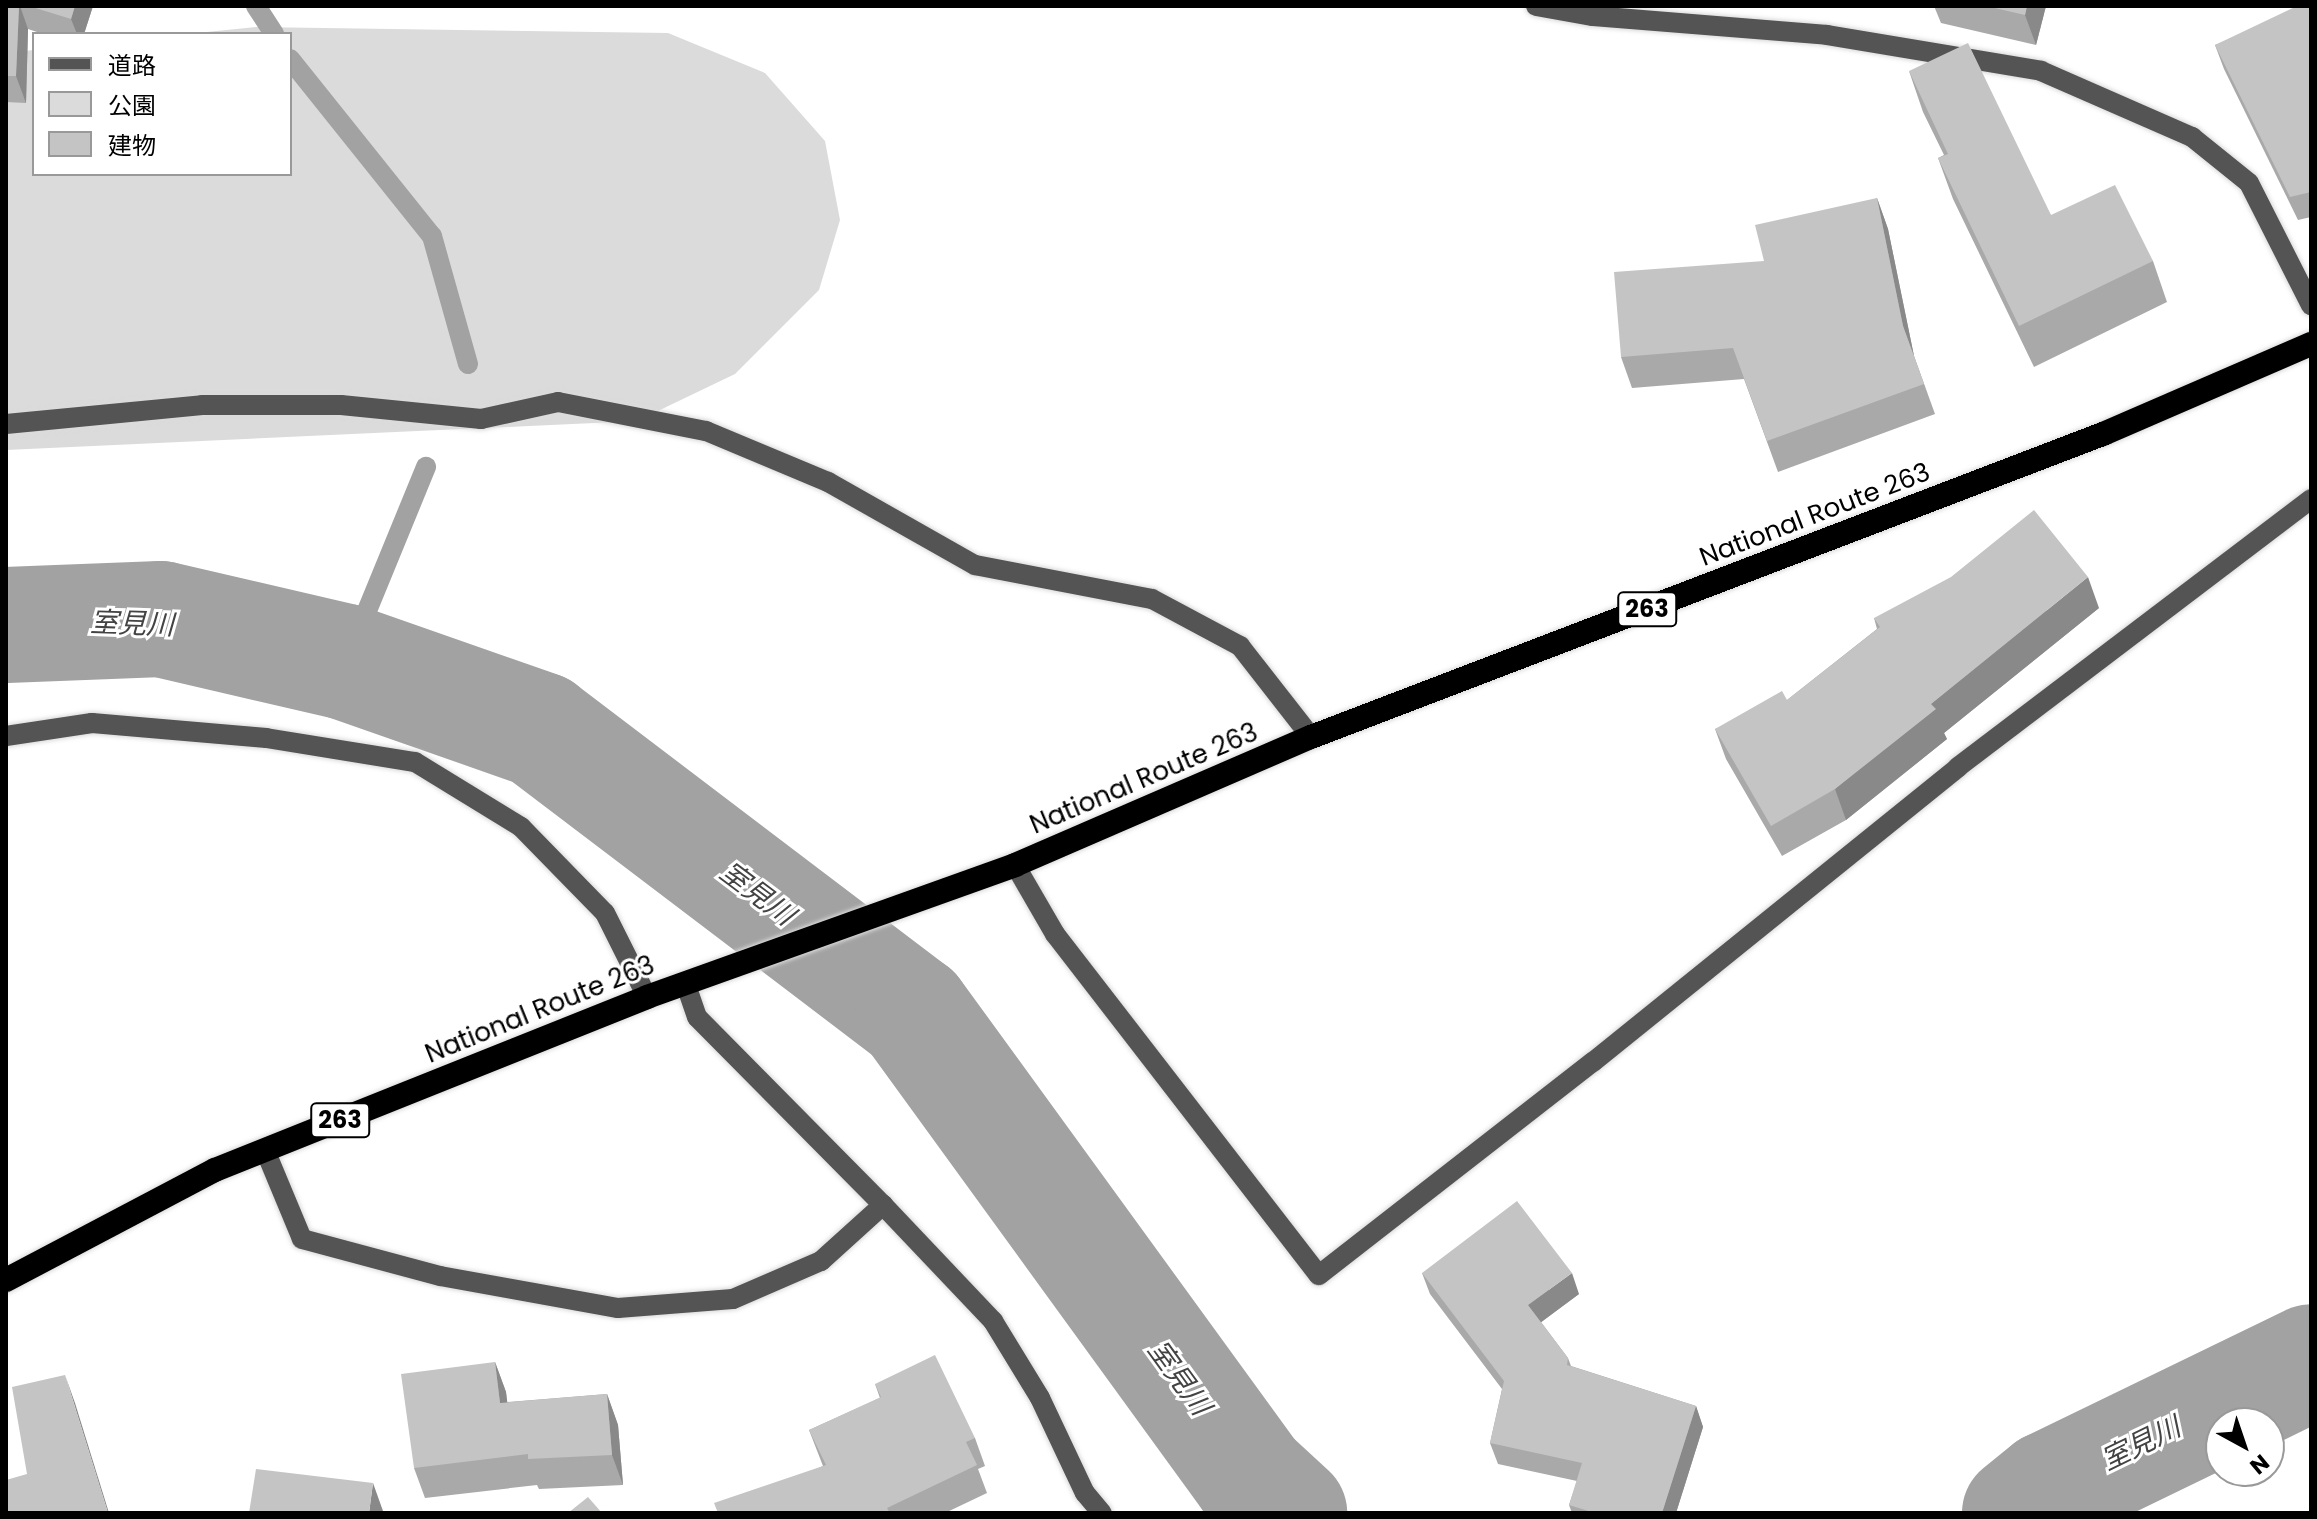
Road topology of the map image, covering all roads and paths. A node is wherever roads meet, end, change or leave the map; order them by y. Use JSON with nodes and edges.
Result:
{"nodes":[{"id":1,"x":1536,"y":6,"type":"edge"},
{"id":2,"x":2311,"y":305,"type":"edge"},
{"id":3,"x":2311,"y":344,"type":"edge"},
{"id":4,"x":6,"y":424,"type":"edge"},
{"id":5,"x":2311,"y":499,"type":"edge"},
{"id":6,"x":6,"y":736,"type":"edge"},
{"id":7,"x":1311,"y":737,"type":"junction"},
{"id":8,"x":1015,"y":865,"type":"junction"},
{"id":9,"x":685,"y":983,"type":"junction"},
{"id":10,"x":647,"y":997,"type":"junction"},
{"id":11,"x":265,"y":1150,"type":"junction"},
{"id":12,"x":883,"y":1205,"type":"junction"},
{"id":13,"x":6,"y":1280,"type":"edge"},
{"id":14,"x":1102,"y":1513,"type":"edge"}],
"edges":[{"from":1,"to":2,"type":"street"},
{"from":3,"to":7,"type":"highway","name":"National Route 263","number":"263"},
{"from":4,"to":7,"type":"street"},
{"from":5,"to":8,"type":"street"},
{"from":6,"to":10,"type":"street"},
{"from":7,"to":8,"type":"highway","name":"National Route 263","number":"263"},
{"from":8,"to":9,"type":"highway","name":"National Route 263","number":"263"},
{"from":9,"to":10,"type":"highway","name":"National Route 263","number":"263"},
{"from":9,"to":12,"type":"street"},
{"from":10,"to":11,"type":"highway","name":"National Route 263","number":"263"},
{"from":11,"to":12,"type":"street"},
{"from":11,"to":13,"type":"highway","name":"National Route 263","number":"263"},
{"from":12,"to":14,"type":"street"}]}
